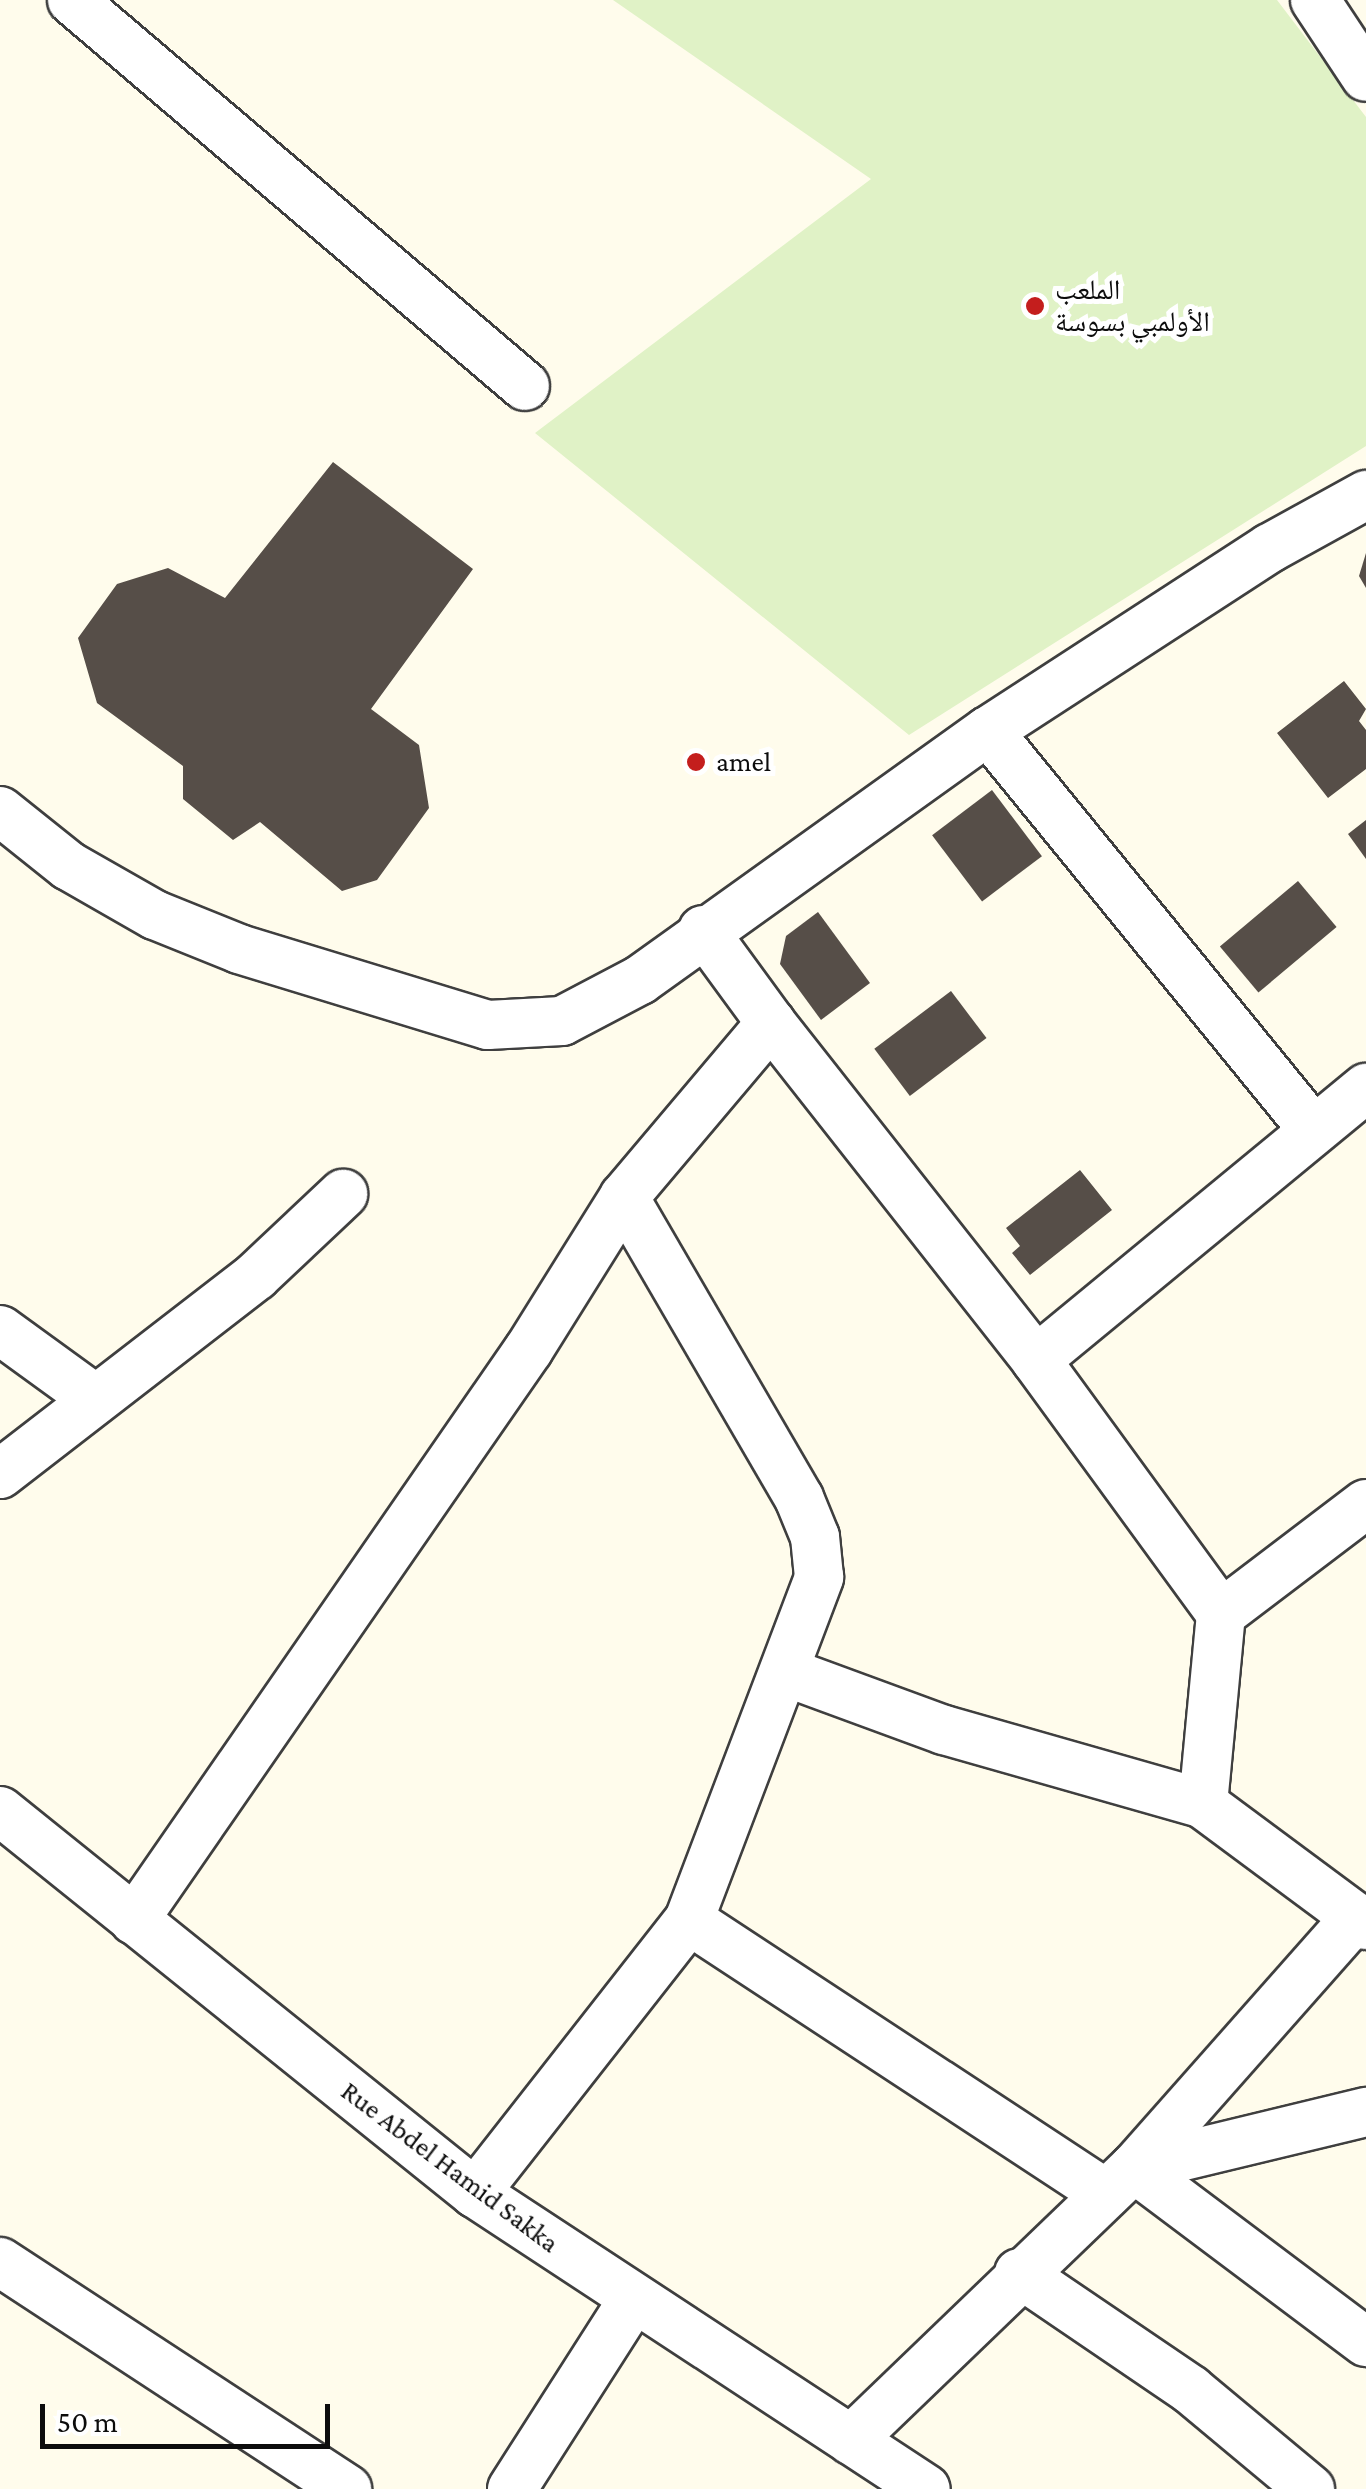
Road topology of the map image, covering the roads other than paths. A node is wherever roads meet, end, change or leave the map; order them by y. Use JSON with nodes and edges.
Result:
{"nodes":[{"id":1,"x":72,"y":0,"type":"edge"},
{"id":2,"x":1315,"y":0,"type":"edge"},
{"id":3,"x":1366,"y":78,"type":"edge"},
{"id":4,"x":525,"y":386,"type":"dead end"},
{"id":5,"x":1366,"y":495,"type":"edge"},
{"id":6,"x":988,"y":730,"type":"junction"},
{"id":7,"x":0,"y":811,"type":"edge"},
{"id":8,"x":703,"y":930,"type":"junction"},
{"id":9,"x":771,"y":1023,"type":"junction"},
{"id":10,"x":1366,"y":1088,"type":"edge"},
{"id":11,"x":1312,"y":1127,"type":"junction"},
{"id":12,"x":343,"y":1194,"type":"dead end"},
{"id":13,"x":624,"y":1197,"type":"junction"},
{"id":14,"x":0,"y":1330,"type":"edge"},
{"id":15,"x":1036,"y":1360,"type":"junction"},
{"id":16,"x":95,"y":1399,"type":"junction"},
{"id":17,"x":0,"y":1474,"type":"edge"},
{"id":18,"x":1366,"y":1504,"type":"edge"},
{"id":19,"x":1221,"y":1614,"type":"junction"},
{"id":20,"x":786,"y":1672,"type":"junction"},
{"id":21,"x":1203,"y":1804,"type":"junction"},
{"id":22,"x":0,"y":1810,"type":"edge"},
{"id":23,"x":134,"y":1920,"type":"junction"},
{"id":24,"x":689,"y":1920,"type":"junction"},
{"id":25,"x":1361,"y":1921,"type":"edge"},
{"id":26,"x":1365,"y":2114,"type":"edge"},
{"id":27,"x":1120,"y":2181,"type":"junction"},
{"id":28,"x":475,"y":2193,"type":"junction"},
{"id":29,"x":0,"y":2262,"type":"edge"},
{"id":30,"x":1019,"y":2274,"type":"junction"},
{"id":31,"x":634,"y":2300,"type":"junction"},
{"id":32,"x":1366,"y":2342,"type":"edge"},
{"id":33,"x":852,"y":2440,"type":"junction"},
{"id":34,"x":323,"y":2483,"type":"edge"},
{"id":35,"x":512,"y":2489,"type":"edge"},
{"id":36,"x":926,"y":2489,"type":"edge"},
{"id":37,"x":1310,"y":2489,"type":"edge"}],
"edges":[{"from":1,"to":4,"type":"street"},
{"from":2,"to":3,"type":"street"},
{"from":5,"to":6,"type":"street"},
{"from":6,"to":8,"type":"street"},
{"from":6,"to":11,"type":"street"},
{"from":7,"to":8,"type":"street"},
{"from":8,"to":9,"type":"street"},
{"from":9,"to":13,"type":"street"},
{"from":9,"to":15,"type":"street"},
{"from":10,"to":11,"type":"street"},
{"from":11,"to":15,"type":"street"},
{"from":12,"to":16,"type":"street"},
{"from":13,"to":20,"type":"street"},
{"from":13,"to":23,"type":"street"},
{"from":14,"to":16,"type":"street"},
{"from":15,"to":19,"type":"street"},
{"from":16,"to":17,"type":"street"},
{"from":18,"to":19,"type":"street"},
{"from":19,"to":21,"type":"street"},
{"from":20,"to":21,"type":"street"},
{"from":20,"to":24,"type":"street"},
{"from":21,"to":25,"type":"street"},
{"from":22,"to":23,"type":"street","name":"Rue Abdel Hamid Sakka"},
{"from":23,"to":28,"type":"street","name":"Rue Abdel Hamid Sakka"},
{"from":24,"to":27,"type":"street"},
{"from":24,"to":28,"type":"street"},
{"from":25,"to":27,"type":"street"},
{"from":26,"to":27,"type":"street"},
{"from":27,"to":30,"type":"street"},
{"from":27,"to":32,"type":"street"},
{"from":28,"to":31,"type":"street","name":"Rue Abdel Hamid Sakka"},
{"from":29,"to":34,"type":"street"},
{"from":30,"to":33,"type":"street"},
{"from":30,"to":37,"type":"street"},
{"from":31,"to":33,"type":"street","name":"Rue Abdel Hamid Sakka"},
{"from":31,"to":35,"type":"street"},
{"from":33,"to":36,"type":"street","name":"Rue Abdel Hamid Sakka"}]}
